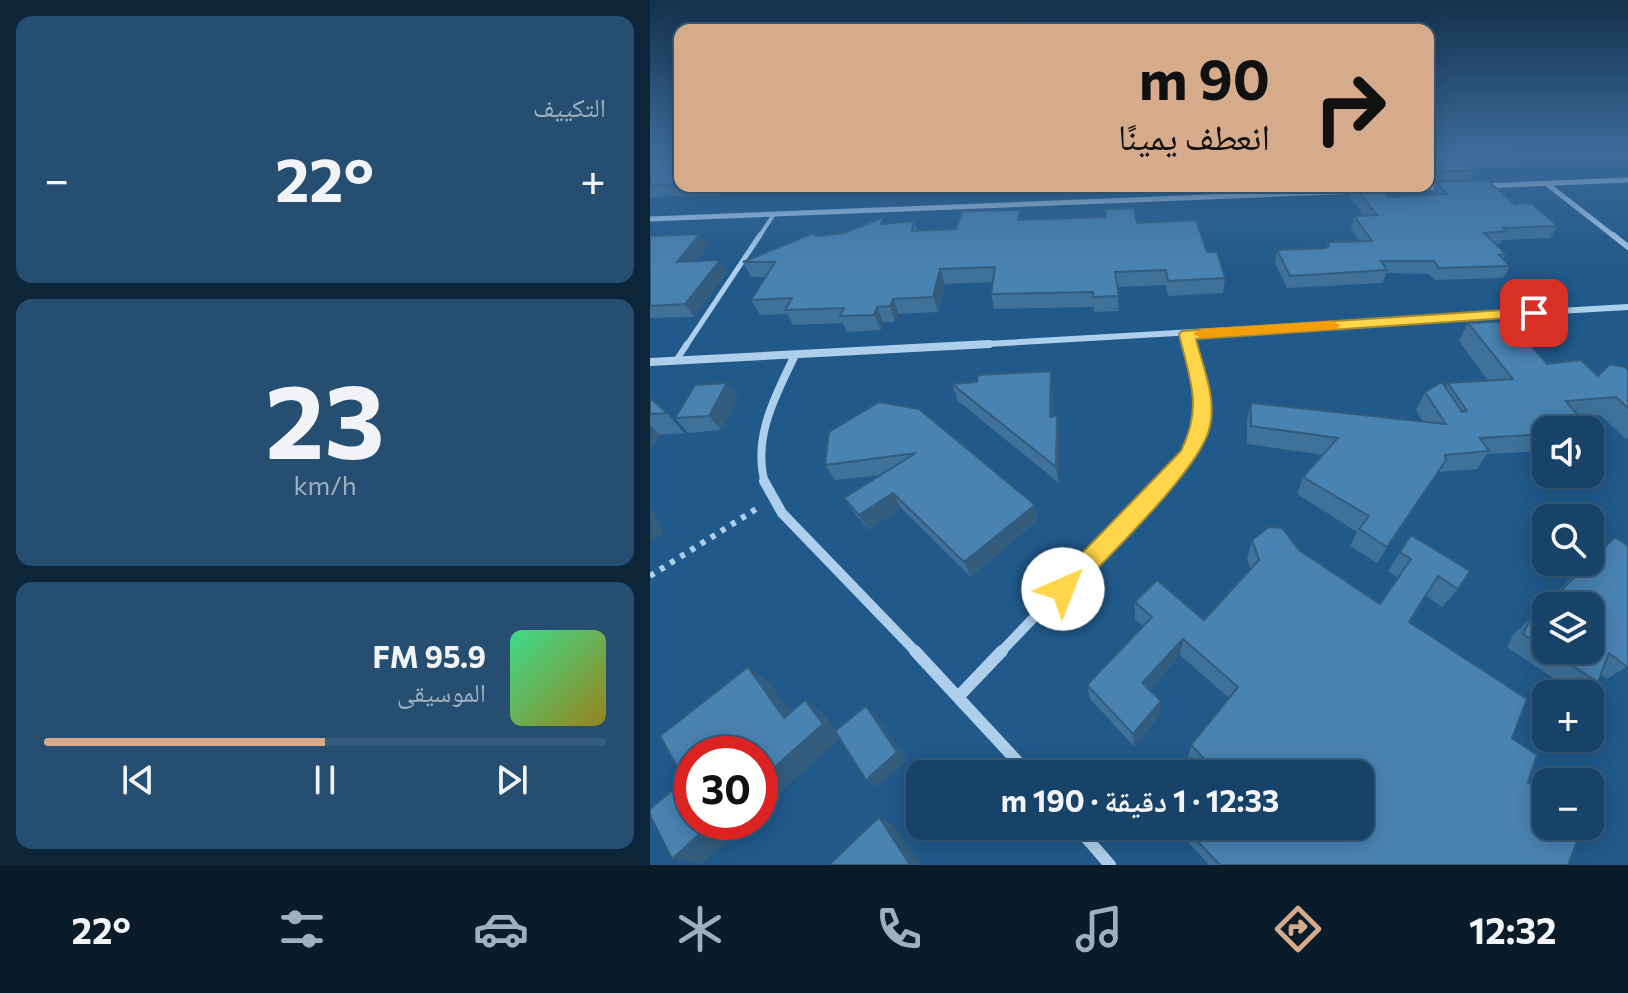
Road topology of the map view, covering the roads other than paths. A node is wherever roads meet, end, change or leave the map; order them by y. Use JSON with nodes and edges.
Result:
{"nodes":[{"id":1,"x":1555,"y":189,"type":"edge"},
{"id":2,"x":1208,"y":192,"type":"edge"},
{"id":3,"x":1319,"y":192,"type":"edge"},
{"id":4,"x":1210,"y":196,"type":"junction"},
{"id":5,"x":774,"y":214,"type":"junction"},
{"id":6,"x":650,"y":219,"type":"edge"},
{"id":7,"x":1628,"y":247,"type":"edge"},
{"id":8,"x":1628,"y":307,"type":"edge"},
{"id":9,"x":1187,"y":334,"type":"junction"},
{"id":10,"x":795,"y":355,"type":"junction"},
{"id":11,"x":676,"y":361,"type":"junction"},
{"id":12,"x":650,"y":362,"type":"edge"},
{"id":13,"x":959,"y":696,"type":"junction"},
{"id":14,"x":1016,"y":760,"type":"edge"},
{"id":15,"x":1088,"y":840,"type":"edge"},
{"id":16,"x":1110,"y":865,"type":"edge"}],
"edges":[{"from":1,"to":7,"type":"street"},
{"from":2,"to":4,"type":"street"},
{"from":3,"to":4,"type":"street"},
{"from":4,"to":5,"type":"street"},
{"from":5,"to":6,"type":"street"},
{"from":5,"to":11,"type":"lane"},
{"from":8,"to":9,"type":"street"},
{"from":9,"to":10,"type":"street"},
{"from":9,"to":13,"type":"street"},
{"from":10,"to":11,"type":"street"},
{"from":10,"to":13,"type":"street"},
{"from":11,"to":12,"type":"street"},
{"from":13,"to":14,"type":"street"},
{"from":15,"to":16,"type":"street"}]}
